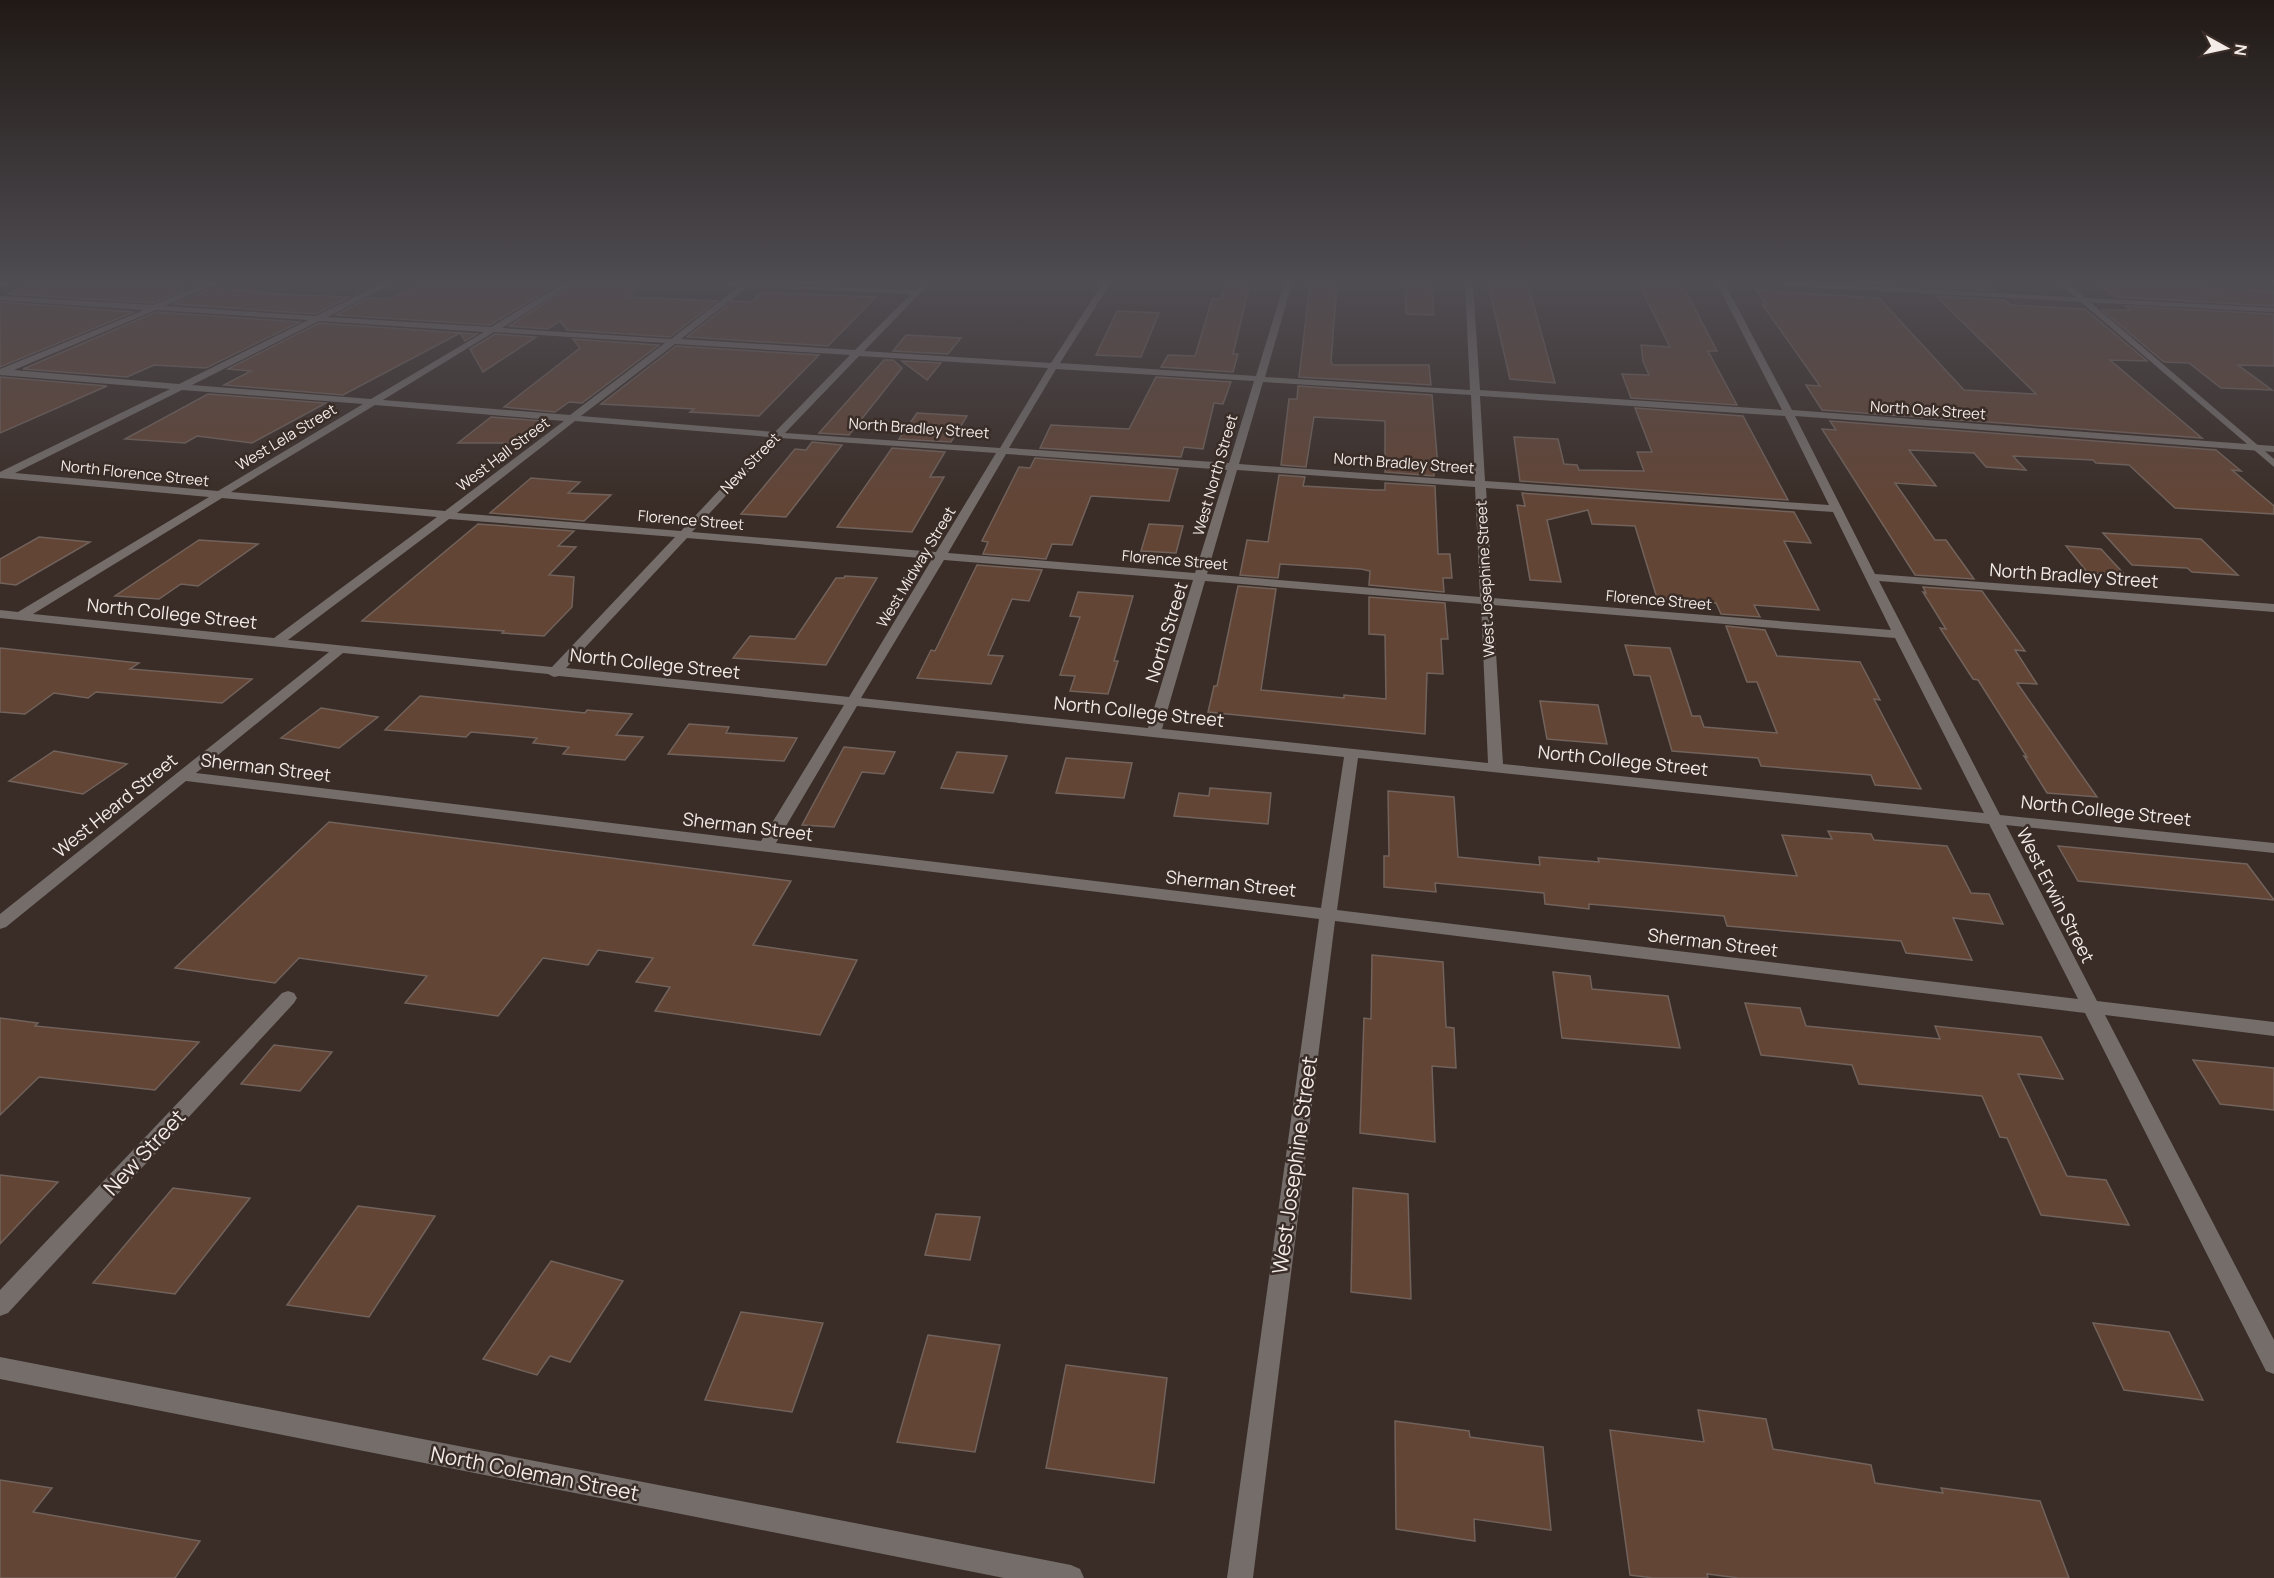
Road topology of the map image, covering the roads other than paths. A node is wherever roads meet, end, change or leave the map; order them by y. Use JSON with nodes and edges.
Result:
{"nodes":[{"id":1,"x":38,"y":358,"type":"edge"},
{"id":2,"x":239,"y":358,"type":"edge"},
{"id":3,"x":445,"y":358,"type":"edge"},
{"id":4,"x":652,"y":358,"type":"edge"},
{"id":5,"x":854,"y":358,"type":"edge"},
{"id":6,"x":913,"y":358,"type":"edge"},
{"id":7,"x":1059,"y":358,"type":"edge"},
{"id":8,"x":1266,"y":358,"type":"edge"},
{"id":9,"x":1473,"y":358,"type":"edge"},
{"id":10,"x":1761,"y":358,"type":"edge"},
{"id":11,"x":2149,"y":358,"type":"edge"},
{"id":12,"x":1053,"y":367,"type":"junction"},
{"id":13,"x":1,"y":373,"type":"edge"},
{"id":14,"x":1259,"y":379,"type":"junction"},
{"id":15,"x":182,"y":386,"type":"junction"},
{"id":16,"x":1475,"y":393,"type":"junction"},
{"id":17,"x":372,"y":402,"type":"junction"},
{"id":18,"x":1788,"y":413,"type":"junction"},
{"id":19,"x":572,"y":419,"type":"junction"},
{"id":20,"x":777,"y":435,"type":"junction"},
{"id":21,"x":2254,"y":447,"type":"junction"},
{"id":22,"x":2274,"y":448,"type":"edge"},
{"id":23,"x":1003,"y":451,"type":"junction"},
{"id":24,"x":2274,"y":464,"type":"edge"},
{"id":25,"x":1233,"y":467,"type":"junction"},
{"id":26,"x":1,"y":475,"type":"edge"},
{"id":27,"x":1480,"y":485,"type":"junction"},
{"id":28,"x":218,"y":496,"type":"junction"},
{"id":29,"x":1836,"y":508,"type":"junction"},
{"id":30,"x":447,"y":515,"type":"junction"},
{"id":31,"x":682,"y":534,"type":"junction"},
{"id":32,"x":940,"y":556,"type":"junction"},
{"id":33,"x":1201,"y":577,"type":"junction"},
{"id":34,"x":1871,"y":577,"type":"junction"},
{"id":35,"x":1487,"y":601,"type":"junction"},
{"id":36,"x":2274,"y":608,"type":"edge"},
{"id":37,"x":0,"y":614,"type":"edge"},
{"id":38,"x":20,"y":616,"type":"junction"},
{"id":39,"x":1900,"y":635,"type":"junction"},
{"id":40,"x":274,"y":644,"type":"junction"},
{"id":41,"x":339,"y":650,"type":"junction"},
{"id":42,"x":554,"y":673,"type":"junction"},
{"id":43,"x":852,"y":703,"type":"junction"},
{"id":44,"x":1154,"y":731,"type":"junction"},
{"id":45,"x":1352,"y":753,"type":"junction"},
{"id":46,"x":1496,"y":767,"type":"junction"},
{"id":47,"x":183,"y":776,"type":"junction"},
{"id":48,"x":1995,"y":818,"type":"junction"},
{"id":49,"x":765,"y":848,"type":"junction"},
{"id":50,"x":2274,"y":848,"type":"edge"},
{"id":51,"x":1328,"y":914,"type":"junction"},
{"id":52,"x":0,"y":923,"type":"edge"},
{"id":53,"x":288,"y":998,"type":"dead end"},
{"id":54,"x":2091,"y":1008,"type":"junction"},
{"id":55,"x":2274,"y":1029,"type":"edge"},
{"id":56,"x":0,"y":1306,"type":"edge"},
{"id":57,"x":2274,"y":1363,"type":"edge"},
{"id":58,"x":0,"y":1368,"type":"edge"},
{"id":59,"x":1071,"y":1578,"type":"edge"},
{"id":60,"x":1239,"y":1578,"type":"edge"}],
"edges":[{"from":1,"to":13,"type":"street"},
{"from":2,"to":15,"type":"street"},
{"from":3,"to":17,"type":"street","name":"West Lela Street"},
{"from":4,"to":19,"type":"street","name":"West Hall Street"},
{"from":5,"to":20,"type":"street","name":"New Street"},
{"from":6,"to":12,"type":"street","name":"North Oak Street"},
{"from":7,"to":12,"type":"street","name":"West Midway Street"},
{"from":8,"to":14,"type":"street","name":"West North Street"},
{"from":9,"to":16,"type":"street","name":"West Josephine Street"},
{"from":10,"to":18,"type":"street","name":"West Erwin Street"},
{"from":11,"to":21,"type":"street"},
{"from":12,"to":14,"type":"street","name":"North Oak Street"},
{"from":12,"to":23,"type":"street","name":"West Midway Street"},
{"from":13,"to":15,"type":"street","name":"North Bradley Street"},
{"from":14,"to":16,"type":"street","name":"North Oak Street"},
{"from":14,"to":25,"type":"street","name":"West North Street"},
{"from":15,"to":17,"type":"street","name":"North Bradley Street"},
{"from":15,"to":26,"type":"street"},
{"from":16,"to":18,"type":"street","name":"North Oak Street"},
{"from":16,"to":27,"type":"street","name":"West Josephine Street"},
{"from":17,"to":19,"type":"street","name":"North Bradley Street"},
{"from":17,"to":28,"type":"street","name":"West Lela Street"},
{"from":18,"to":21,"type":"street","name":"North Oak Street"},
{"from":18,"to":29,"type":"street","name":"West Erwin Street"},
{"from":19,"to":20,"type":"street","name":"North Bradley Street"},
{"from":19,"to":30,"type":"street","name":"West Hall Street"},
{"from":20,"to":23,"type":"street","name":"North Bradley Street"},
{"from":20,"to":31,"type":"street","name":"New Street"},
{"from":21,"to":22,"type":"street","name":"North Oak Street"},
{"from":21,"to":24,"type":"street"},
{"from":23,"to":25,"type":"street","name":"North Bradley Street"},
{"from":23,"to":32,"type":"street","name":"West Midway Street"},
{"from":25,"to":27,"type":"street","name":"North Bradley Street"},
{"from":25,"to":33,"type":"street","name":"West North Street"},
{"from":26,"to":28,"type":"street","name":"North Florence Street"},
{"from":27,"to":29,"type":"street","name":"North Bradley Street"},
{"from":27,"to":35,"type":"street","name":"West Josephine Street"},
{"from":28,"to":30,"type":"street","name":"North Florence Street"},
{"from":28,"to":38,"type":"street","name":"West Lela Street"},
{"from":29,"to":34,"type":"street","name":"West Erwin Street"},
{"from":30,"to":31,"type":"street","name":"Florence Street"},
{"from":30,"to":40,"type":"street","name":"West Hall Street"},
{"from":31,"to":32,"type":"street","name":"Florence Street"},
{"from":31,"to":42,"type":"street","name":"New Street"},
{"from":32,"to":33,"type":"street","name":"Florence Street"},
{"from":32,"to":43,"type":"street","name":"West Midway Street"},
{"from":33,"to":35,"type":"street","name":"Florence Street"},
{"from":33,"to":44,"type":"street","name":"North Street"},
{"from":34,"to":36,"type":"street","name":"North Bradley Street"},
{"from":34,"to":39,"type":"street","name":"West Erwin Street"},
{"from":35,"to":39,"type":"street","name":"Florence Street"},
{"from":35,"to":46,"type":"street","name":"West Josephine Street"},
{"from":37,"to":38,"type":"street","name":"North College Street"},
{"from":38,"to":40,"type":"street","name":"North College Street"},
{"from":39,"to":48,"type":"street","name":"West Erwin Street"},
{"from":40,"to":41,"type":"street","name":"North College Street"},
{"from":41,"to":42,"type":"street","name":"North College Street"},
{"from":41,"to":47,"type":"street","name":"West Heard Street"},
{"from":42,"to":43,"type":"street","name":"North College Street"},
{"from":43,"to":44,"type":"street","name":"North College Street"},
{"from":43,"to":49,"type":"street","name":"West Midway Street"},
{"from":44,"to":45,"type":"street","name":"North College Street"},
{"from":45,"to":46,"type":"street","name":"North College Street"},
{"from":45,"to":51,"type":"street","name":"West Josephine Street"},
{"from":46,"to":48,"type":"street","name":"North College Street"},
{"from":47,"to":49,"type":"street","name":"Sherman Street"},
{"from":47,"to":52,"type":"street","name":"West Heard Street"},
{"from":48,"to":50,"type":"street","name":"North College Street"},
{"from":48,"to":54,"type":"street","name":"West Erwin Street"},
{"from":49,"to":51,"type":"street","name":"Sherman Street"},
{"from":51,"to":54,"type":"street","name":"Sherman Street"},
{"from":51,"to":60,"type":"street","name":"West Josephine Street"},
{"from":53,"to":56,"type":"street","name":"New Street"},
{"from":54,"to":55,"type":"street","name":"Sherman Street"},
{"from":54,"to":57,"type":"street","name":"West Erwin Street"},
{"from":58,"to":59,"type":"street","name":"North Coleman Street"}]}
